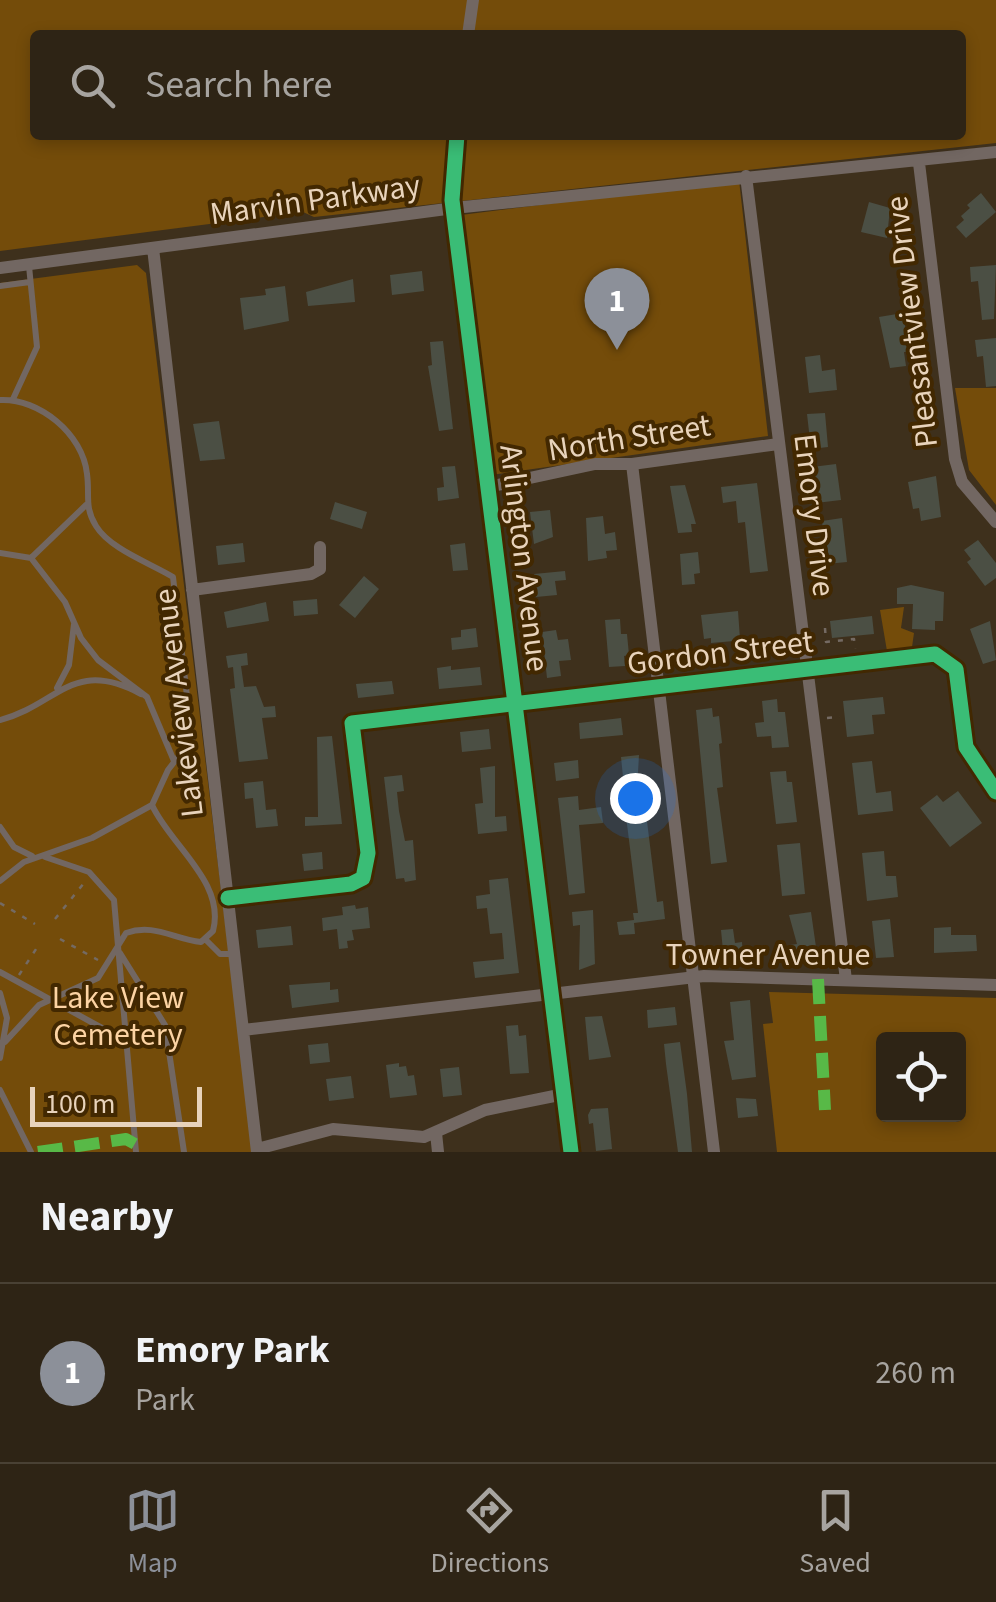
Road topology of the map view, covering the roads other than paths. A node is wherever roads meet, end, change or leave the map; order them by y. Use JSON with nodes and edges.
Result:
{"nodes":[{"id":1,"x":473,"y":0,"type":"edge"},
{"id":2,"x":469,"y":30,"type":"edge"},
{"id":3,"x":457,"y":140,"type":"edge"},
{"id":4,"x":996,"y":152,"type":"edge"},
{"id":5,"x":919,"y":162,"type":"junction"},
{"id":6,"x":746,"y":176,"type":"junction"},
{"id":7,"x":454,"y":208,"type":"junction"},
{"id":8,"x":153,"y":248,"type":"junction"},
{"id":9,"x":29,"y":264,"type":"junction"},
{"id":10,"x":0,"y":268,"type":"edge"},
{"id":11,"x":30,"y":282,"type":"junction"},
{"id":12,"x":0,"y":286,"type":"edge"},
{"id":13,"x":14,"y":399,"type":"junction"},
{"id":14,"x":0,"y":400,"type":"edge"},
{"id":15,"x":778,"y":444,"type":"junction"},
{"id":16,"x":632,"y":464,"type":"junction"},
{"id":17,"x":488,"y":487,"type":"junction"},
{"id":18,"x":86,"y":505,"type":"junction"},
{"id":19,"x":996,"y":522,"type":"edge"},
{"id":20,"x":320,"y":547,"type":"dead end"},
{"id":21,"x":0,"y":553,"type":"edge"},
{"id":22,"x":31,"y":558,"type":"junction"},
{"id":23,"x":192,"y":590,"type":"junction"},
{"id":24,"x":74,"y":619,"type":"junction"},
{"id":25,"x":807,"y":670,"type":"junction"},
{"id":26,"x":658,"y":687,"type":"junction"},
{"id":27,"x":56,"y":689,"type":"junction"},
{"id":28,"x":147,"y":697,"type":"junction"},
{"id":29,"x":515,"y":704,"type":"junction"},
{"id":30,"x":0,"y":720,"type":"edge"},
{"id":31,"x":174,"y":761,"type":"junction"},
{"id":32,"x":996,"y":792,"type":"edge"},
{"id":33,"x":152,"y":805,"type":"junction"},
{"id":34,"x":0,"y":827,"type":"edge"},
{"id":35,"x":44,"y":857,"type":"junction"},
{"id":36,"x":0,"y":881,"type":"edge"},
{"id":37,"x":228,"y":898,"type":"junction"},
{"id":38,"x":205,"y":939,"type":"junction"},
{"id":39,"x":117,"y":944,"type":"junction"},
{"id":40,"x":234,"y":954,"type":"junction"},
{"id":41,"x":0,"y":972,"type":"edge"},
{"id":42,"x":693,"y":977,"type":"junction"},
{"id":43,"x":846,"y":980,"type":"junction"},
{"id":44,"x":996,"y":985,"type":"edge"},
{"id":45,"x":0,"y":993,"type":"edge"},
{"id":46,"x":553,"y":994,"type":"junction"},
{"id":47,"x":52,"y":1002,"type":"junction"},
{"id":48,"x":243,"y":1030,"type":"junction"},
{"id":49,"x":124,"y":1040,"type":"junction"},
{"id":50,"x":4,"y":1042,"type":"junction"},
{"id":51,"x":0,"y":1058,"type":"edge"},
{"id":52,"x":0,"y":1090,"type":"edge"},
{"id":53,"x":564,"y":1094,"type":"junction"},
{"id":54,"x":436,"y":1133,"type":"junction"},
{"id":55,"x":257,"y":1151,"type":"edge"},
{"id":56,"x":31,"y":1152,"type":"edge"},
{"id":57,"x":136,"y":1152,"type":"edge"},
{"id":58,"x":184,"y":1152,"type":"edge"},
{"id":59,"x":438,"y":1152,"type":"edge"},
{"id":60,"x":571,"y":1152,"type":"edge"},
{"id":61,"x":714,"y":1152,"type":"edge"}],
"edges":[{"from":1,"to":2,"type":"street"},
{"from":3,"to":7,"type":"street","name":"Arlington Avenue"},
{"from":4,"to":5,"type":"street","name":"Marvin Parkway"},
{"from":5,"to":6,"type":"street","name":"Marvin Parkway"},
{"from":5,"to":19,"type":"street","name":"Pleasantview Drive"},
{"from":6,"to":7,"type":"street","name":"Marvin Parkway"},
{"from":6,"to":15,"type":"street","name":"Emory Drive"},
{"from":7,"to":8,"type":"street","name":"Marvin Parkway"},
{"from":7,"to":17,"type":"street","name":"Arlington Avenue"},
{"from":8,"to":9,"type":"street","name":"Marvin Parkway"},
{"from":8,"to":23,"type":"street","name":"Lakeview Avenue"},
{"from":9,"to":10,"type":"street","name":"Marvin Parkway"},
{"from":9,"to":11,"type":"lane"},
{"from":11,"to":12,"type":"lane"},
{"from":11,"to":13,"type":"lane"},
{"from":13,"to":14,"type":"lane"},
{"from":13,"to":18,"type":"lane"},
{"from":15,"to":16,"type":"street","name":"North Street"},
{"from":15,"to":25,"type":"street","name":"Emory Drive"},
{"from":16,"to":17,"type":"street","name":"North Street"},
{"from":16,"to":26,"type":"street"},
{"from":17,"to":29,"type":"street","name":"Arlington Avenue"},
{"from":18,"to":22,"type":"lane"},
{"from":18,"to":31,"type":"lane"},
{"from":20,"to":23,"type":"street"},
{"from":21,"to":22,"type":"lane"},
{"from":22,"to":24,"type":"lane"},
{"from":23,"to":37,"type":"street","name":"Lakeview Avenue"},
{"from":24,"to":27,"type":"lane"},
{"from":24,"to":28,"type":"lane"},
{"from":25,"to":26,"type":"street","name":"Gordon Street"},
{"from":25,"to":32,"type":"street","name":"Gordon Street"},
{"from":25,"to":43,"type":"street","name":"Emory Drive"},
{"from":26,"to":29,"type":"street","name":"Gordon Street"},
{"from":26,"to":42,"type":"street"},
{"from":27,"to":28,"type":"lane"},
{"from":27,"to":30,"type":"lane"},
{"from":28,"to":31,"type":"lane"},
{"from":29,"to":37,"type":"street","name":"Gordon Street"},
{"from":29,"to":46,"type":"street","name":"Arlington Avenue"},
{"from":31,"to":33,"type":"lane"},
{"from":33,"to":35,"type":"lane"},
{"from":33,"to":38,"type":"lane"},
{"from":34,"to":35,"type":"lane"},
{"from":35,"to":36,"type":"lane"},
{"from":35,"to":39,"type":"lane"},
{"from":37,"to":40,"type":"street","name":"Lakeview Avenue"},
{"from":38,"to":39,"type":"lane"},
{"from":38,"to":40,"type":"lane"},
{"from":39,"to":47,"type":"lane"},
{"from":39,"to":49,"type":"lane"},
{"from":39,"to":58,"type":"lane"},
{"from":40,"to":48,"type":"street","name":"Lakeview Avenue"},
{"from":41,"to":47,"type":"lane"},
{"from":42,"to":43,"type":"street","name":"Towner Avenue"},
{"from":42,"to":46,"type":"street","name":"Towner Avenue"},
{"from":42,"to":61,"type":"street"},
{"from":43,"to":44,"type":"street","name":"Towner Avenue"},
{"from":45,"to":50,"type":"lane"},
{"from":46,"to":48,"type":"street","name":"Towner Avenue"},
{"from":46,"to":53,"type":"street","name":"Arlington Avenue"},
{"from":47,"to":49,"type":"lane"},
{"from":47,"to":50,"type":"lane"},
{"from":48,"to":55,"type":"street","name":"Lakeview Avenue"},
{"from":49,"to":57,"type":"lane"},
{"from":50,"to":51,"type":"lane"},
{"from":52,"to":56,"type":"lane"},
{"from":53,"to":54,"type":"street"},
{"from":53,"to":60,"type":"street","name":"Arlington Avenue"},
{"from":54,"to":55,"type":"street"},
{"from":54,"to":59,"type":"street"}]}
